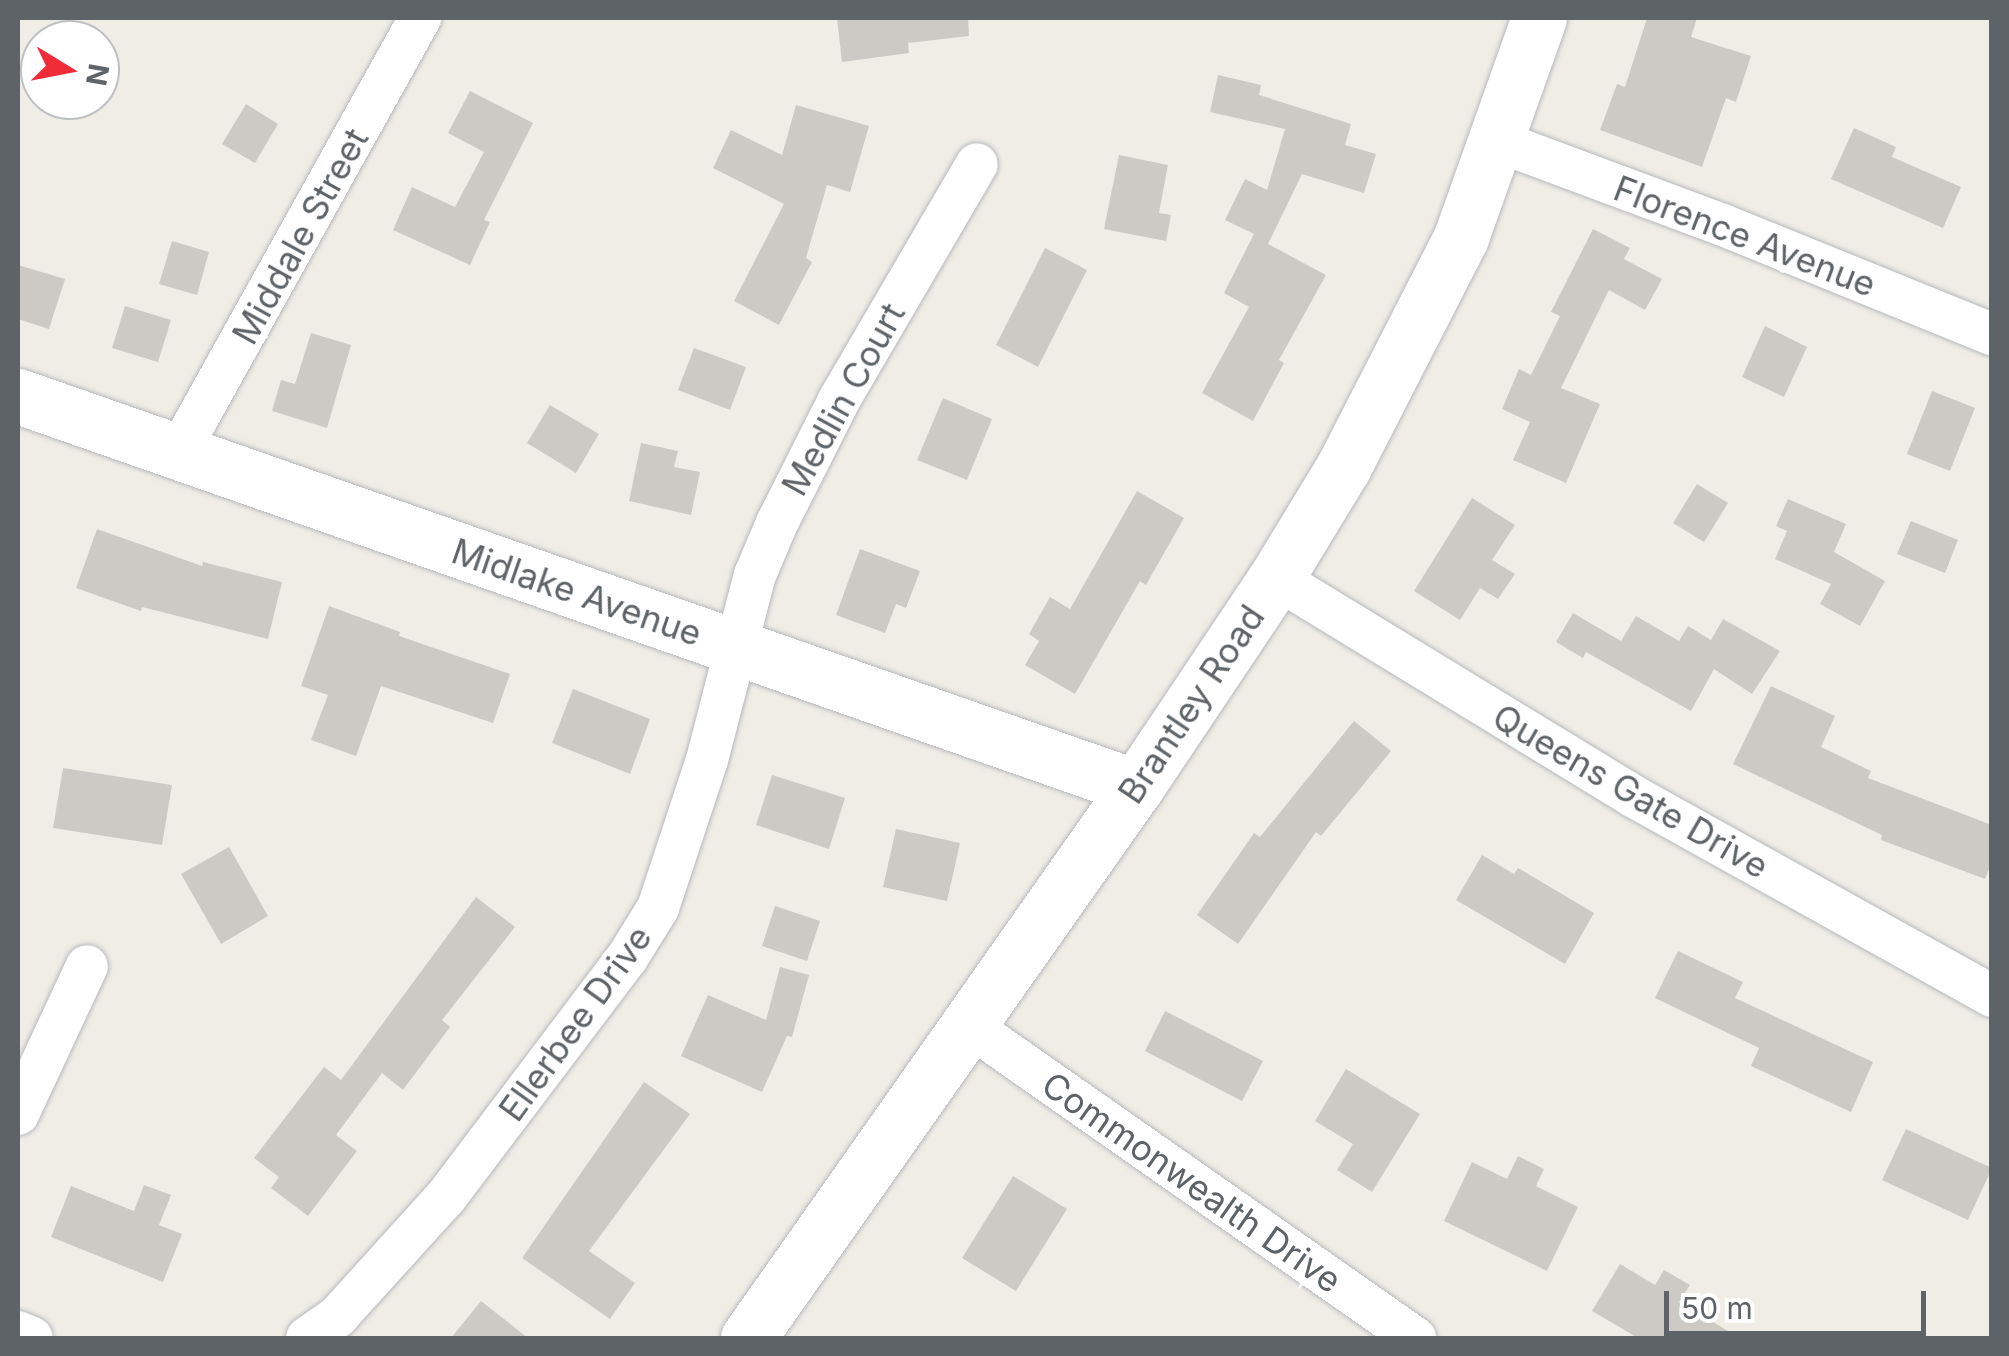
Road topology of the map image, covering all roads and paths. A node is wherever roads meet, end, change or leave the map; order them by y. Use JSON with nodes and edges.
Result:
{"nodes":[{"id":1,"x":420,"y":18,"type":"edge"},
{"id":2,"x":1538,"y":18,"type":"edge"},
{"id":3,"x":1497,"y":141,"type":"junction"},
{"id":4,"x":978,"y":164,"type":"dead end"},
{"id":5,"x":1992,"y":334,"type":"edge"},
{"id":6,"x":18,"y":396,"type":"edge"},
{"id":7,"x":178,"y":453,"type":"junction"},
{"id":8,"x":1276,"y":578,"type":"junction"},
{"id":9,"x":735,"y":647,"type":"junction"},
{"id":10,"x":1136,"y":787,"type":"junction"},
{"id":11,"x":87,"y":966,"type":"dead end"},
{"id":12,"x":1992,"y":996,"type":"edge"},
{"id":13,"x":968,"y":1025,"type":"junction"},
{"id":14,"x":18,"y":1114,"type":"edge"},
{"id":15,"x":18,"y":1332,"type":"edge"},
{"id":16,"x":32,"y":1338,"type":"edge"},
{"id":17,"x":308,"y":1338,"type":"edge"},
{"id":18,"x":748,"y":1338,"type":"edge"},
{"id":19,"x":1415,"y":1338,"type":"edge"}],
"edges":[{"from":1,"to":7,"type":"street","name":"Middale Street"},
{"from":2,"to":3,"type":"street","name":"Brantley Road"},
{"from":3,"to":5,"type":"street","name":"Florence Avenue"},
{"from":3,"to":8,"type":"street","name":"Brantley Road"},
{"from":4,"to":9,"type":"street","name":"Medlin Court"},
{"from":6,"to":7,"type":"street","name":"Midlake Avenue"},
{"from":7,"to":9,"type":"street","name":"Midlake Avenue"},
{"from":8,"to":10,"type":"street","name":"Brantley Road"},
{"from":8,"to":12,"type":"street","name":"Queens Gate Drive"},
{"from":9,"to":10,"type":"street","name":"Midlake Avenue"},
{"from":9,"to":17,"type":"street","name":"Ellerbee Drive"},
{"from":10,"to":13,"type":"street","name":"Brantley Road"},
{"from":11,"to":14,"type":"street"},
{"from":13,"to":18,"type":"street","name":"Brantley Road"},
{"from":13,"to":19,"type":"street","name":"Commonwealth Drive"},
{"from":15,"to":16,"type":"street"}]}
